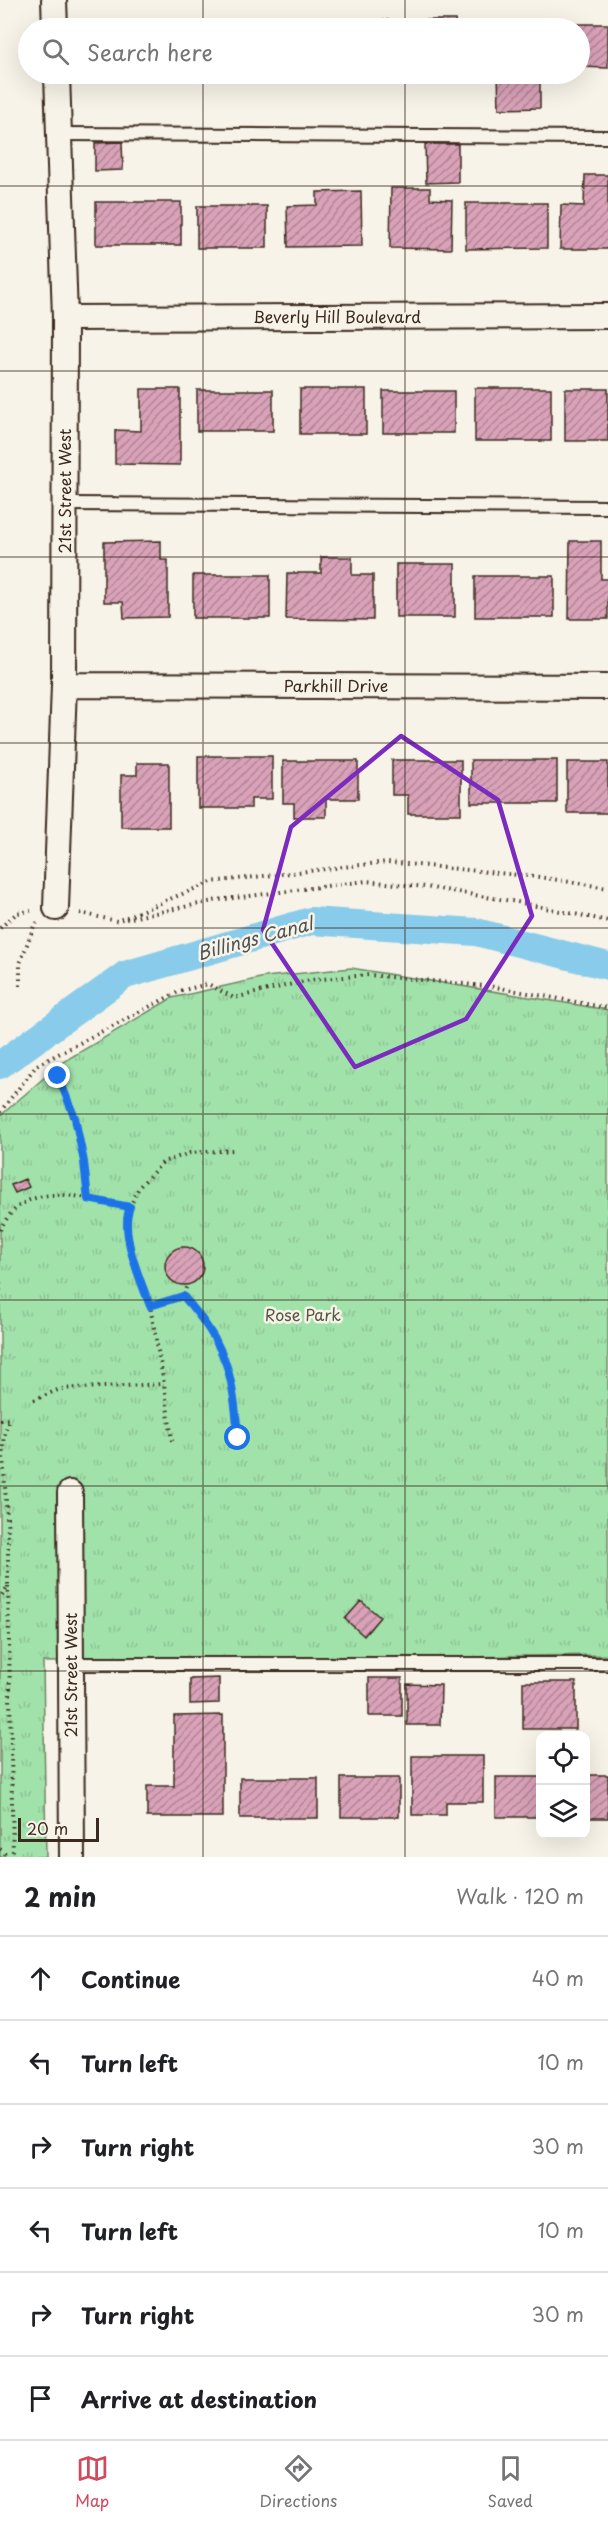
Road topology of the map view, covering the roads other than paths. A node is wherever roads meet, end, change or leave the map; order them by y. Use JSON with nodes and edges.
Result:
{"nodes":[{"id":1,"x":54,"y":0,"type":"edge"},
{"id":2,"x":55,"y":18,"type":"edge"},
{"id":3,"x":57,"y":84,"type":"edge"},
{"id":4,"x":59,"y":134,"type":"junction"},
{"id":5,"x":608,"y":137,"type":"edge"},
{"id":6,"x":608,"y":316,"type":"edge"},
{"id":7,"x":65,"y":318,"type":"junction"},
{"id":8,"x":65,"y":504,"type":"junction"},
{"id":9,"x":608,"y":507,"type":"edge"},
{"id":10,"x":64,"y":685,"type":"junction"},
{"id":11,"x":608,"y":687,"type":"edge"},
{"id":12,"x":56,"y":908,"type":"road end"},
{"id":13,"x":70,"y":1493,"type":"dead end"},
{"id":14,"x":71,"y":1664,"type":"junction"},
{"id":15,"x":608,"y":1664,"type":"edge"},
{"id":16,"x":72,"y":1857,"type":"edge"}],
"edges":[{"from":1,"to":2,"type":"street"},
{"from":3,"to":4,"type":"street","name":"21st Street West"},
{"from":4,"to":5,"type":"lane"},
{"from":4,"to":7,"type":"street","name":"21st Street West"},
{"from":6,"to":7,"type":"street","name":"Beverly Hill Boulevard"},
{"from":7,"to":8,"type":"street","name":"21st Street West"},
{"from":8,"to":9,"type":"lane"},
{"from":8,"to":10,"type":"street","name":"21st Street West"},
{"from":10,"to":11,"type":"street","name":"Parkhill Drive"},
{"from":10,"to":12,"type":"street","name":"21st Street West"},
{"from":13,"to":14,"type":"street","name":"21st Street West"},
{"from":14,"to":15,"type":"lane"},
{"from":14,"to":16,"type":"street","name":"21st Street West"}]}
